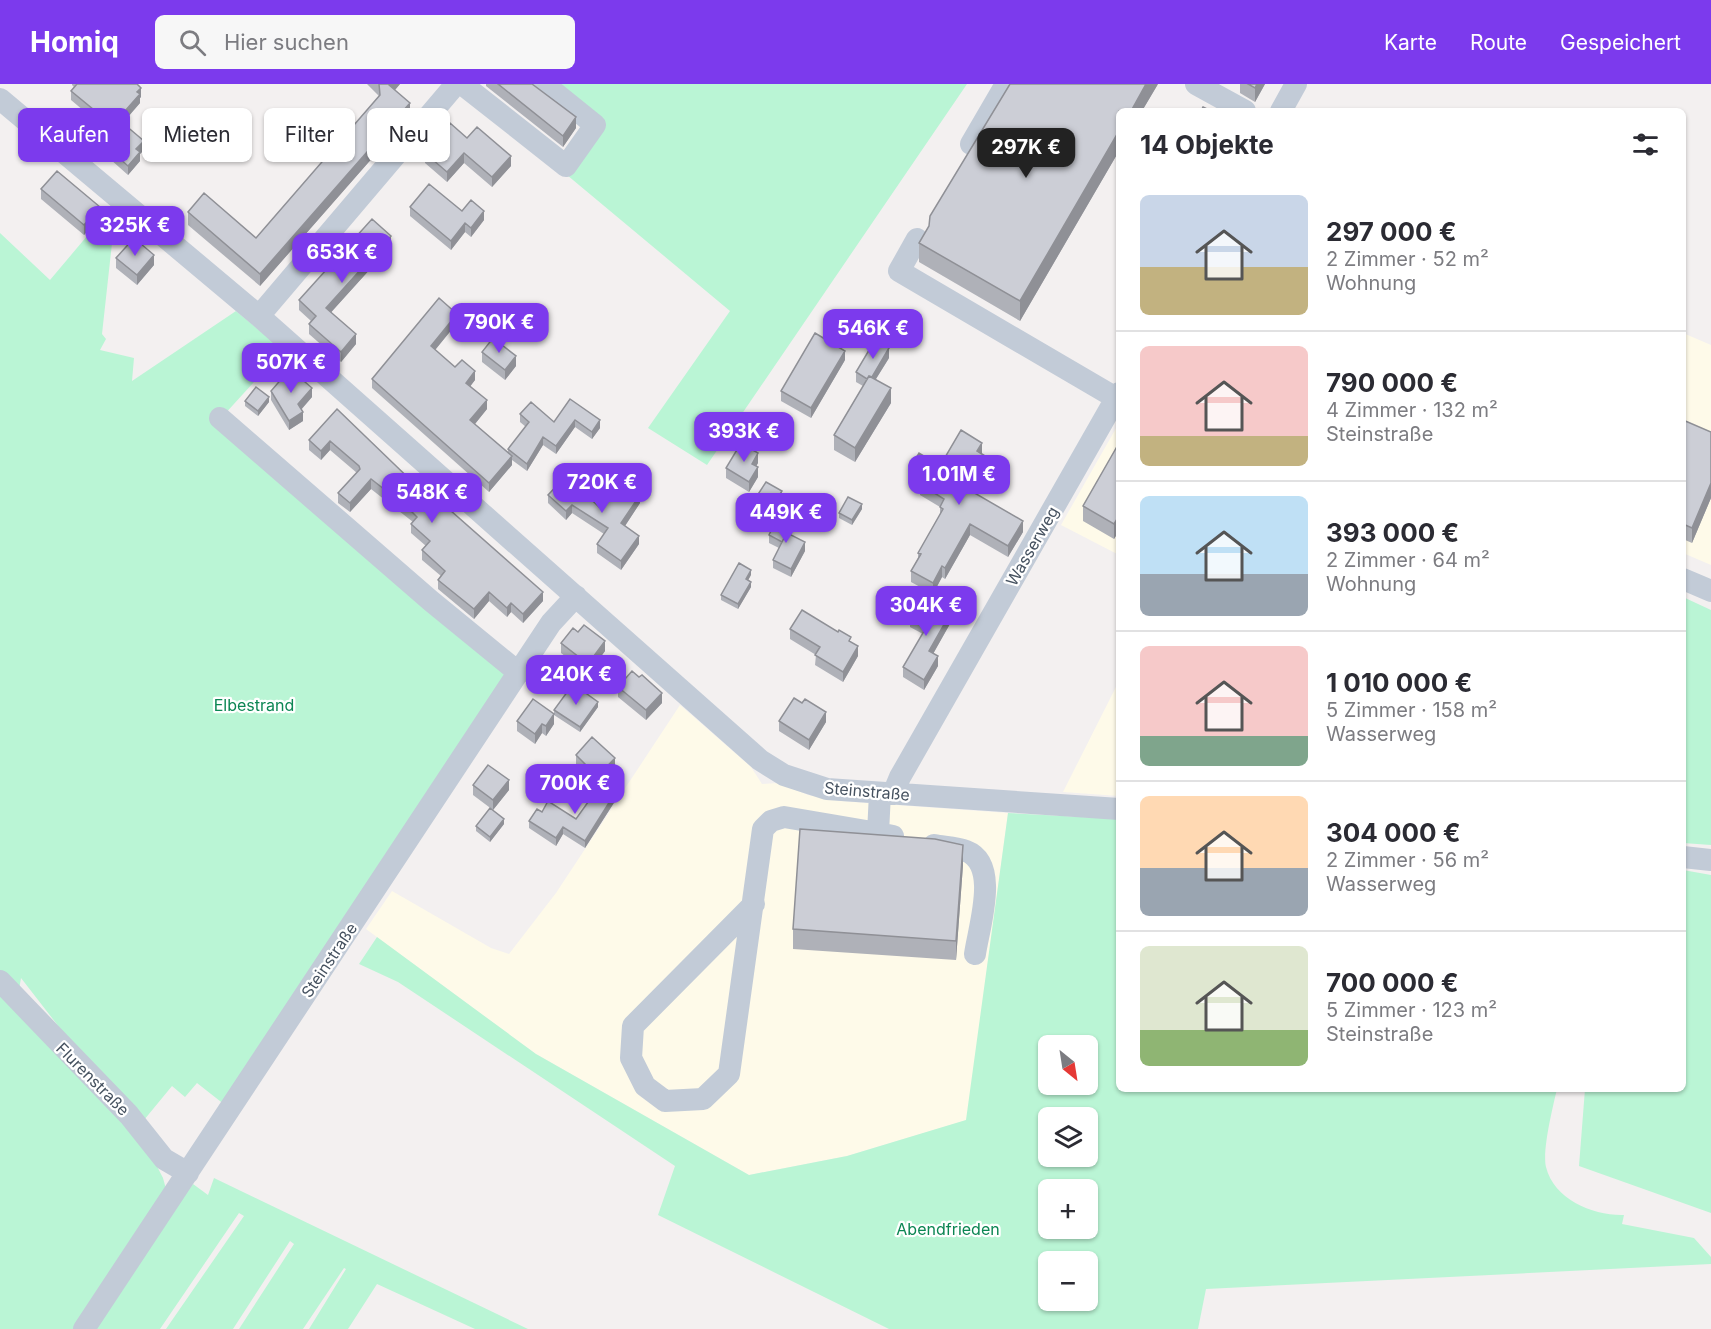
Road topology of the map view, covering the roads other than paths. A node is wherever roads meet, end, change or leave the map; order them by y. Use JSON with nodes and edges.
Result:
{"nodes":[{"id":1,"x":456,"y":84,"type":"edge"},
{"id":2,"x":462,"y":84,"type":"edge"},
{"id":3,"x":544,"y":84,"type":"edge"},
{"id":4,"x":1006,"y":84,"type":"edge"},
{"id":5,"x":1196,"y":84,"type":"edge"},
{"id":6,"x":1296,"y":84,"type":"edge"},
{"id":7,"x":0,"y":99,"type":"edge"},
{"id":8,"x":1240,"y":108,"type":"edge"},
{"id":9,"x":1283,"y":108,"type":"edge"},
{"id":10,"x":971,"y":144,"type":"edge"},
{"id":11,"x":917,"y":239,"type":"dead end"},
{"id":12,"x":260,"y":316,"type":"junction"},
{"id":13,"x":1116,"y":395,"type":"edge"},
{"id":14,"x":1116,"y":399,"type":"edge"},
{"id":15,"x":220,"y":418,"type":"dead end"},
{"id":16,"x":1686,"y":580,"type":"edge"},
{"id":17,"x":1711,"y":591,"type":"edge"},
{"id":18,"x":576,"y":596,"type":"junction"},
{"id":19,"x":519,"y":673,"type":"junction"},
{"id":20,"x":886,"y":794,"type":"junction"},
{"id":21,"x":1116,"y":809,"type":"edge"},
{"id":22,"x":878,"y":833,"type":"junction"},
{"id":23,"x":1686,"y":857,"type":"edge"},
{"id":24,"x":1711,"y":860,"type":"edge"},
{"id":25,"x":754,"y":904,"type":"junction"},
{"id":26,"x":975,"y":954,"type":"dead end"},
{"id":27,"x":0,"y":981,"type":"edge"},
{"id":28,"x":188,"y":1173,"type":"junction"},
{"id":29,"x":85,"y":1327,"type":"edge"}],
"edges":[{"from":1,"to":12,"type":"street"},
{"from":2,"to":3,"type":"street"},
{"from":4,"to":10,"type":"street"},
{"from":5,"to":8,"type":"street"},
{"from":6,"to":9,"type":"street"},
{"from":7,"to":12,"type":"street","name":"Steinstraße"},
{"from":11,"to":13,"type":"street"},
{"from":12,"to":18,"type":"street","name":"Steinstraße"},
{"from":14,"to":20,"type":"street","name":"Wasserweg"},
{"from":15,"to":19,"type":"street"},
{"from":16,"to":17,"type":"street"},
{"from":18,"to":19,"type":"street","name":"Steinstraße"},
{"from":18,"to":20,"type":"street","name":"Steinstraße"},
{"from":19,"to":28,"type":"street","name":"Steinstraße"},
{"from":20,"to":21,"type":"street","name":"Steinstraße"},
{"from":20,"to":22,"type":"street"},
{"from":22,"to":25,"type":"street"},
{"from":22,"to":26,"type":"street"},
{"from":23,"to":24,"type":"street"},
{"from":25,"to":25,"type":"street"},
{"from":27,"to":28,"type":"street","name":"Flurenstraße"},
{"from":28,"to":29,"type":"street","name":"Steinstraße"}]}
